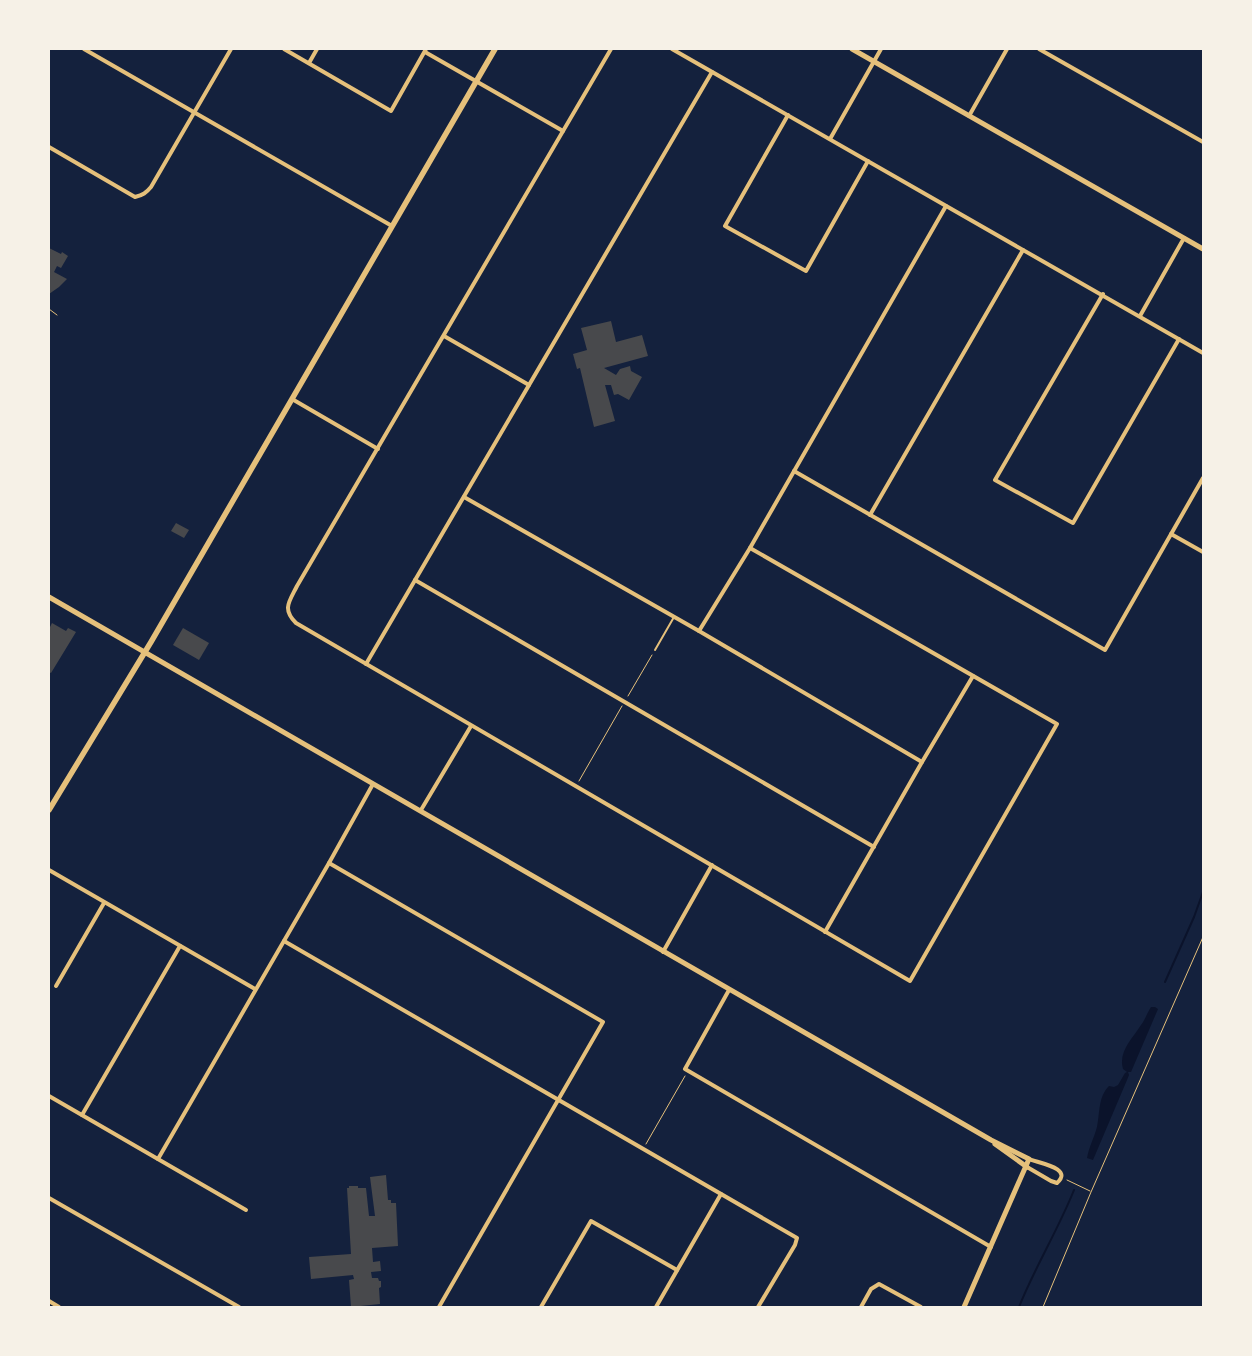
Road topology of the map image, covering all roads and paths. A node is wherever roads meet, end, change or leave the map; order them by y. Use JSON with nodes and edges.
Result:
{"nodes":[{"id":1,"x":84,"y":49,"type":"edge"},
{"id":2,"x":231,"y":49,"type":"edge"},
{"id":3,"x":284,"y":49,"type":"edge"},
{"id":4,"x":317,"y":49,"type":"edge"},
{"id":5,"x":495,"y":49,"type":"edge"},
{"id":6,"x":612,"y":49,"type":"edge"},
{"id":7,"x":672,"y":49,"type":"edge"},
{"id":8,"x":852,"y":49,"type":"edge"},
{"id":9,"x":881,"y":49,"type":"edge"},
{"id":10,"x":1007,"y":49,"type":"edge"},
{"id":11,"x":1039,"y":49,"type":"edge"},
{"id":12,"x":425,"y":50,"type":"edge"},
{"id":13,"x":874,"y":61,"type":"junction"},
{"id":14,"x":309,"y":63,"type":"junction"},
{"id":15,"x":712,"y":72,"type":"junction"},
{"id":16,"x":477,"y":81,"type":"junction"},
{"id":17,"x":195,"y":113,"type":"junction"},
{"id":18,"x":788,"y":115,"type":"junction"},
{"id":19,"x":969,"y":116,"type":"junction"},
{"id":20,"x":563,"y":131,"type":"junction"},
{"id":21,"x":830,"y":139,"type":"junction"},
{"id":22,"x":1203,"y":142,"type":"edge"},
{"id":23,"x":49,"y":147,"type":"edge"},
{"id":24,"x":868,"y":161,"type":"junction"},
{"id":25,"x":946,"y":206,"type":"junction"},
{"id":26,"x":392,"y":226,"type":"junction"},
{"id":27,"x":1184,"y":238,"type":"junction"},
{"id":28,"x":1203,"y":249,"type":"edge"},
{"id":29,"x":1023,"y":250,"type":"junction"},
{"id":30,"x":1103,"y":294,"type":"junction"},
{"id":31,"x":49,"y":309,"type":"edge"},
{"id":32,"x":57,"y":316,"type":"dead end"},
{"id":33,"x":1140,"y":316,"type":"junction"},
{"id":34,"x":444,"y":336,"type":"junction"},
{"id":35,"x":1179,"y":339,"type":"junction"},
{"id":36,"x":1203,"y":352,"type":"edge"},
{"id":37,"x":529,"y":385,"type":"junction"},
{"id":38,"x":292,"y":399,"type":"junction"},
{"id":39,"x":378,"y":448,"type":"junction"},
{"id":40,"x":794,"y":471,"type":"junction"},
{"id":41,"x":1203,"y":478,"type":"edge"},
{"id":42,"x":464,"y":496,"type":"junction"},
{"id":43,"x":870,"y":515,"type":"junction"},
{"id":44,"x":1171,"y":534,"type":"junction"},
{"id":45,"x":750,"y":548,"type":"junction"},
{"id":46,"x":1203,"y":552,"type":"edge"},
{"id":47,"x":415,"y":580,"type":"junction"},
{"id":48,"x":49,"y":597,"type":"edge"},
{"id":49,"x":674,"y":617,"type":"junction"},
{"id":50,"x":699,"y":631,"type":"junction"},
{"id":51,"x":655,"y":650,"type":"joint"},
{"id":52,"x":145,"y":652,"type":"junction"},
{"id":53,"x":366,"y":664,"type":"junction"},
{"id":54,"x":973,"y":676,"type":"junction"},
{"id":55,"x":625,"y":702,"type":"junction"},
{"id":56,"x":471,"y":726,"type":"junction"},
{"id":57,"x":922,"y":762,"type":"junction"},
{"id":58,"x":373,"y":784,"type":"junction"},
{"id":59,"x":576,"y":787,"type":"junction"},
{"id":60,"x":49,"y":810,"type":"edge"},
{"id":61,"x":421,"y":810,"type":"junction"},
{"id":62,"x":874,"y":846,"type":"junction"},
{"id":63,"x":329,"y":863,"type":"junction"},
{"id":64,"x":712,"y":865,"type":"junction"},
{"id":65,"x":49,"y":870,"type":"edge"},
{"id":66,"x":104,"y":903,"type":"junction"},
{"id":67,"x":825,"y":932,"type":"junction"},
{"id":68,"x":1203,"y":937,"type":"edge"},
{"id":69,"x":284,"y":941,"type":"junction"},
{"id":70,"x":180,"y":946,"type":"junction"},
{"id":71,"x":663,"y":952,"type":"junction"},
{"id":72,"x":56,"y":986,"type":"dead end"},
{"id":73,"x":255,"y":989,"type":"junction"},
{"id":74,"x":729,"y":990,"type":"junction"},
{"id":75,"x":685,"y":1069,"type":"junction"},
{"id":76,"x":49,"y":1096,"type":"edge"},
{"id":77,"x":559,"y":1100,"type":"junction"},
{"id":78,"x":82,"y":1115,"type":"junction"},
{"id":79,"x":991,"y":1140,"type":"junction"},
{"id":80,"x":643,"y":1149,"type":"junction"},
{"id":81,"x":158,"y":1158,"type":"junction"},
{"id":82,"x":1029,"y":1159,"type":"junction"},
{"id":83,"x":1027,"y":1167,"type":"junction"},
{"id":84,"x":1061,"y":1178,"type":"junction"},
{"id":85,"x":1091,"y":1192,"type":"junction"},
{"id":86,"x":721,"y":1194,"type":"junction"},
{"id":87,"x":49,"y":1198,"type":"edge"},
{"id":88,"x":246,"y":1210,"type":"dead end"},
{"id":89,"x":991,"y":1247,"type":"junction"},
{"id":90,"x":677,"y":1270,"type":"junction"},
{"id":91,"x":49,"y":1301,"type":"edge"},
{"id":92,"x":59,"y":1307,"type":"edge"},
{"id":93,"x":239,"y":1307,"type":"edge"},
{"id":94,"x":439,"y":1307,"type":"edge"},
{"id":95,"x":541,"y":1307,"type":"edge"},
{"id":96,"x":656,"y":1307,"type":"edge"},
{"id":97,"x":758,"y":1307,"type":"edge"},
{"id":98,"x":861,"y":1307,"type":"edge"},
{"id":99,"x":921,"y":1307,"type":"edge"},
{"id":100,"x":964,"y":1307,"type":"edge"},
{"id":101,"x":1043,"y":1307,"type":"edge"}],
"edges":[{"from":1,"to":17,"type":"street"},
{"from":2,"to":17,"type":"street"},
{"from":3,"to":14,"type":"street"},
{"from":4,"to":14,"type":"street"},
{"from":5,"to":16,"type":"main road"},
{"from":6,"to":20,"type":"street"},
{"from":7,"to":15,"type":"street"},
{"from":8,"to":13,"type":"street"},
{"from":9,"to":13,"type":"street"},
{"from":10,"to":19,"type":"street"},
{"from":11,"to":22,"type":"street"},
{"from":12,"to":14,"type":"street"},
{"from":12,"to":16,"type":"street"},
{"from":13,"to":19,"type":"street"},
{"from":13,"to":21,"type":"street"},
{"from":15,"to":18,"type":"street"},
{"from":15,"to":37,"type":"street"},
{"from":16,"to":20,"type":"street"},
{"from":16,"to":26,"type":"main road"},
{"from":17,"to":23,"type":"street"},
{"from":17,"to":26,"type":"street"},
{"from":18,"to":21,"type":"street"},
{"from":18,"to":24,"type":"street"},
{"from":19,"to":27,"type":"street"},
{"from":20,"to":34,"type":"street"},
{"from":21,"to":24,"type":"street"},
{"from":24,"to":25,"type":"street"},
{"from":25,"to":29,"type":"street"},
{"from":25,"to":40,"type":"street"},
{"from":26,"to":38,"type":"main road"},
{"from":27,"to":28,"type":"street"},
{"from":27,"to":33,"type":"street"},
{"from":29,"to":30,"type":"street"},
{"from":29,"to":43,"type":"street"},
{"from":30,"to":33,"type":"street"},
{"from":30,"to":35,"type":"street"},
{"from":31,"to":32,"type":"path"},
{"from":33,"to":35,"type":"street"},
{"from":34,"to":37,"type":"street"},
{"from":34,"to":39,"type":"street"},
{"from":35,"to":36,"type":"street"},
{"from":37,"to":42,"type":"street"},
{"from":38,"to":39,"type":"street"},
{"from":38,"to":52,"type":"main road"},
{"from":39,"to":53,"type":"street"},
{"from":40,"to":43,"type":"street"},
{"from":40,"to":45,"type":"street"},
{"from":41,"to":44,"type":"street"},
{"from":42,"to":47,"type":"street"},
{"from":42,"to":49,"type":"street"},
{"from":43,"to":44,"type":"street"},
{"from":44,"to":46,"type":"street"},
{"from":45,"to":50,"type":"street"},
{"from":45,"to":54,"type":"street"},
{"from":47,"to":53,"type":"street"},
{"from":47,"to":55,"type":"street"},
{"from":48,"to":52,"type":"street"},
{"from":49,"to":50,"type":"street"},
{"from":49,"to":51,"type":"lane"},
{"from":50,"to":57,"type":"street"},
{"from":51,"to":55,"type":"path"},
{"from":52,"to":58,"type":"street"},
{"from":52,"to":60,"type":"main road"},
{"from":53,"to":56,"type":"street"},
{"from":54,"to":57,"type":"street"},
{"from":54,"to":67,"type":"street"},
{"from":55,"to":59,"type":"path"},
{"from":55,"to":62,"type":"street"},
{"from":56,"to":59,"type":"street"},
{"from":56,"to":61,"type":"street"},
{"from":57,"to":62,"type":"street"},
{"from":58,"to":61,"type":"street"},
{"from":58,"to":63,"type":"street"},
{"from":59,"to":64,"type":"street"},
{"from":61,"to":71,"type":"street"},
{"from":62,"to":67,"type":"street"},
{"from":63,"to":69,"type":"street"},
{"from":63,"to":77,"type":"street"},
{"from":64,"to":67,"type":"street"},
{"from":64,"to":71,"type":"street"},
{"from":65,"to":66,"type":"street"},
{"from":66,"to":70,"type":"street"},
{"from":66,"to":72,"type":"street"},
{"from":68,"to":85,"type":"path"},
{"from":69,"to":73,"type":"street"},
{"from":69,"to":77,"type":"street"},
{"from":70,"to":73,"type":"street"},
{"from":70,"to":78,"type":"street"},
{"from":71,"to":74,"type":"street"},
{"from":73,"to":81,"type":"street"},
{"from":74,"to":75,"type":"street"},
{"from":74,"to":79,"type":"street"},
{"from":75,"to":80,"type":"path"},
{"from":75,"to":89,"type":"street"},
{"from":76,"to":78,"type":"street"},
{"from":77,"to":80,"type":"street"},
{"from":77,"to":94,"type":"street"},
{"from":78,"to":81,"type":"street"},
{"from":79,"to":82,"type":"street"},
{"from":79,"to":83,"type":"street"},
{"from":80,"to":86,"type":"street"},
{"from":81,"to":88,"type":"street"},
{"from":82,"to":83,"type":"street"},
{"from":82,"to":84,"type":"street"},
{"from":83,"to":84,"type":"street"},
{"from":83,"to":89,"type":"street"},
{"from":84,"to":85,"type":"path"},
{"from":85,"to":101,"type":"path"},
{"from":86,"to":90,"type":"street"},
{"from":86,"to":97,"type":"street"},
{"from":87,"to":93,"type":"street"},
{"from":89,"to":100,"type":"street"},
{"from":90,"to":95,"type":"street"},
{"from":90,"to":96,"type":"street"},
{"from":91,"to":92,"type":"street"},
{"from":98,"to":99,"type":"street"}]}
